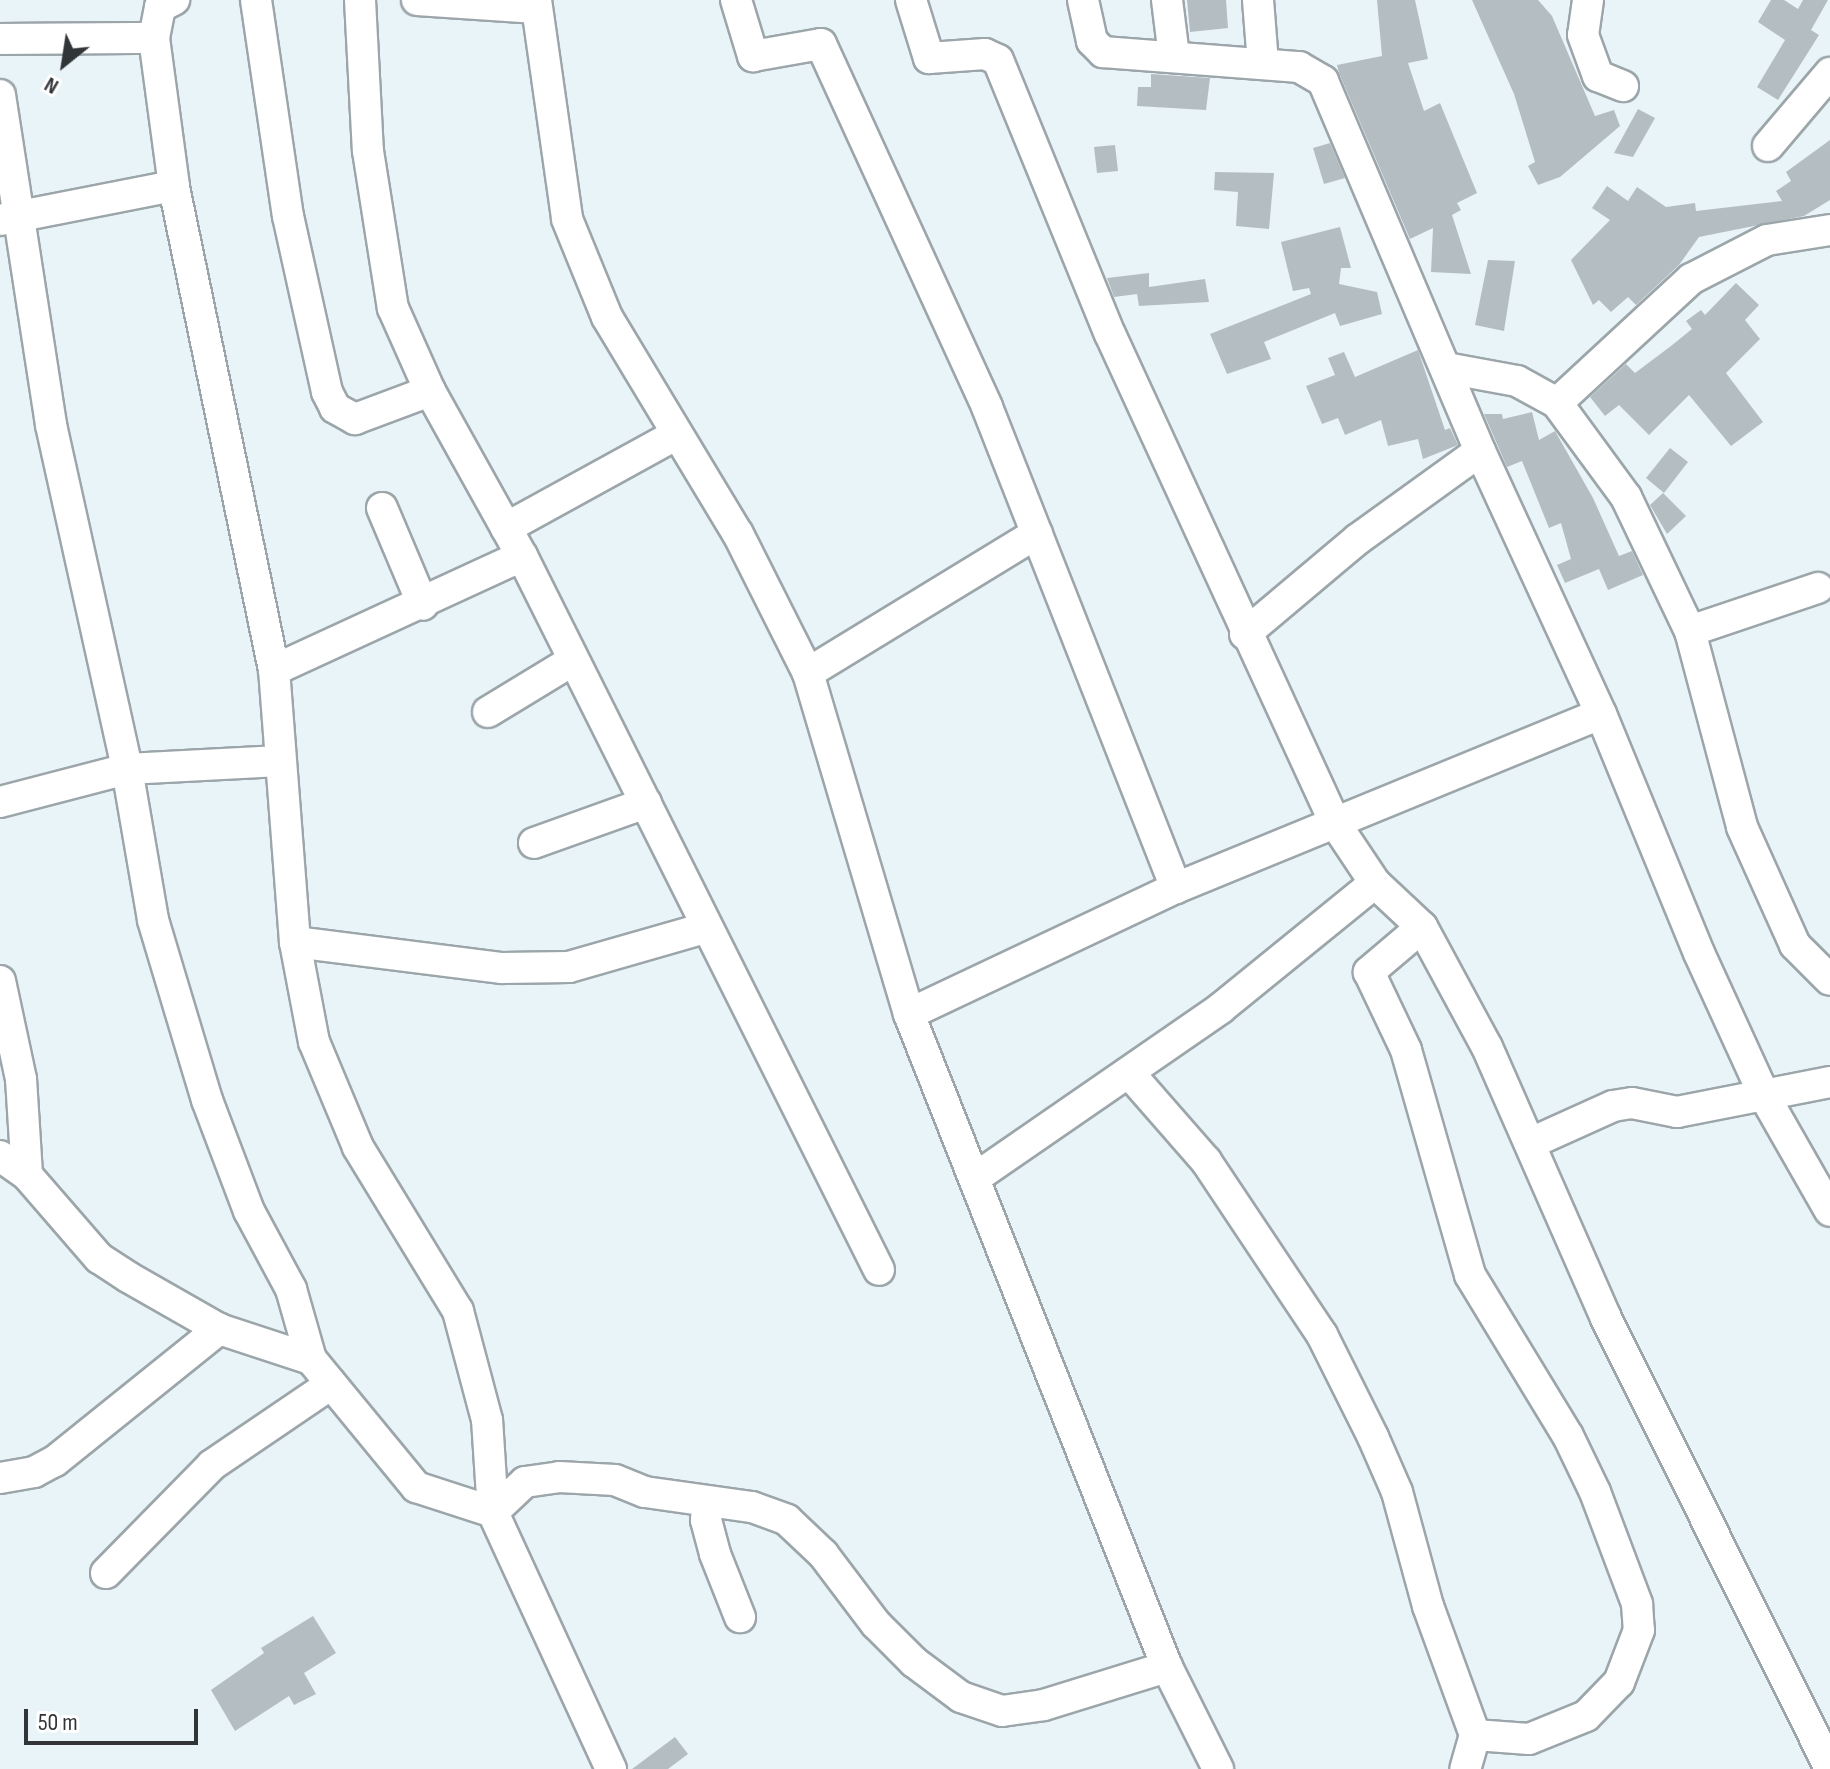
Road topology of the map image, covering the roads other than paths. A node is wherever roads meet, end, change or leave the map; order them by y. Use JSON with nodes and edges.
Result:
{"nodes":[{"id":1,"x":174,"y":0,"type":"edge"},
{"id":2,"x":256,"y":0,"type":"edge"},
{"id":3,"x":360,"y":0,"type":"edge"},
{"id":4,"x":417,"y":0,"type":"edge"},
{"id":5,"x":736,"y":0,"type":"edge"},
{"id":6,"x":911,"y":0,"type":"edge"},
{"id":7,"x":1083,"y":0,"type":"edge"},
{"id":8,"x":1167,"y":0,"type":"edge"},
{"id":9,"x":1258,"y":0,"type":"edge"},
{"id":10,"x":1588,"y":0,"type":"edge"},
{"id":11,"x":536,"y":4,"type":"edge"},
{"id":12,"x":154,"y":38,"type":"junction"},
{"id":13,"x":0,"y":39,"type":"edge"},
{"id":14,"x":1174,"y":56,"type":"junction"},
{"id":15,"x":1263,"y":64,"type":"junction"},
{"id":16,"x":1830,"y":73,"type":"edge"},
{"id":17,"x":1623,"y":86,"type":"dead end"},
{"id":18,"x":0,"y":95,"type":"edge"},
{"id":19,"x":1768,"y":146,"type":"dead end"},
{"id":20,"x":174,"y":186,"type":"junction"},
{"id":21,"x":11,"y":218,"type":"edge"},
{"id":22,"x":1830,"y":230,"type":"edge"},
{"id":23,"x":1446,"y":368,"type":"junction"},
{"id":24,"x":430,"y":391,"type":"junction"},
{"id":25,"x":1557,"y":403,"type":"junction"},
{"id":26,"x":677,"y":434,"type":"junction"},
{"id":27,"x":1480,"y":451,"type":"junction"},
{"id":28,"x":382,"y":508,"type":"dead end"},
{"id":29,"x":506,"y":528,"type":"junction"},
{"id":30,"x":1037,"y":533,"type":"junction"},
{"id":31,"x":522,"y":556,"type":"junction"},
{"id":32,"x":1818,"y":588,"type":"dead end"},
{"id":33,"x":423,"y":605,"type":"junction"},
{"id":34,"x":1690,"y":631,"type":"junction"},
{"id":35,"x":1245,"y":634,"type":"junction"},
{"id":36,"x":572,"y":661,"type":"junction"},
{"id":37,"x":274,"y":670,"type":"junction"},
{"id":38,"x":808,"y":673,"type":"junction"},
{"id":39,"x":488,"y":712,"type":"dead end"},
{"id":40,"x":1601,"y":714,"type":"junction"},
{"id":41,"x":280,"y":761,"type":"junction"},
{"id":42,"x":127,"y":769,"type":"junction"},
{"id":43,"x":0,"y":802,"type":"edge"},
{"id":44,"x":646,"y":803,"type":"junction"},
{"id":45,"x":1335,"y":823,"type":"junction"},
{"id":46,"x":534,"y":843,"type":"dead end"},
{"id":47,"x":1375,"y":883,"type":"junction"},
{"id":48,"x":1176,"y":888,"type":"junction"},
{"id":49,"x":1422,"y":927,"type":"junction"},
{"id":50,"x":705,"y":928,"type":"junction"},
{"id":51,"x":295,"y":942,"type":"junction"},
{"id":52,"x":1830,"y":980,"type":"edge"},
{"id":53,"x":0,"y":981,"type":"edge"},
{"id":54,"x":909,"y":1014,"type":"junction"},
{"id":55,"x":1129,"y":1073,"type":"junction"},
{"id":56,"x":1830,"y":1082,"type":"edge"},
{"id":57,"x":1765,"y":1097,"type":"junction"},
{"id":58,"x":1531,"y":1143,"type":"junction"},
{"id":59,"x":0,"y":1156,"type":"edge"},
{"id":60,"x":27,"y":1175,"type":"junction"},
{"id":61,"x":975,"y":1178,"type":"junction"},
{"id":62,"x":1830,"y":1211,"type":"edge"},
{"id":63,"x":879,"y":1270,"type":"dead end"},
{"id":64,"x":219,"y":1329,"type":"junction"},
{"id":65,"x":311,"y":1359,"type":"junction"},
{"id":66,"x":331,"y":1384,"type":"junction"},
{"id":67,"x":0,"y":1478,"type":"edge"},
{"id":68,"x":708,"y":1503,"type":"junction"},
{"id":69,"x":493,"y":1512,"type":"junction"},
{"id":70,"x":106,"y":1573,"type":"dead end"},
{"id":71,"x":740,"y":1617,"type":"dead end"},
{"id":72,"x":1167,"y":1667,"type":"junction"},
{"id":73,"x":1475,"y":1735,"type":"junction"},
{"id":74,"x":1830,"y":1768,"type":"edge"},
{"id":75,"x":611,"y":1769,"type":"edge"},
{"id":76,"x":1218,"y":1769,"type":"edge"},
{"id":77,"x":1465,"y":1769,"type":"edge"}],
"edges":[{"from":1,"to":12,"type":"street"},
{"from":2,"to":24,"type":"street"},
{"from":3,"to":24,"type":"street"},
{"from":4,"to":11,"type":"street"},
{"from":5,"to":30,"type":"street"},
{"from":6,"to":35,"type":"street"},
{"from":7,"to":14,"type":"street"},
{"from":8,"to":14,"type":"street"},
{"from":9,"to":15,"type":"street"},
{"from":10,"to":17,"type":"street"},
{"from":11,"to":26,"type":"street"},
{"from":12,"to":13,"type":"street"},
{"from":12,"to":20,"type":"street"},
{"from":14,"to":15,"type":"street"},
{"from":15,"to":23,"type":"street"},
{"from":16,"to":19,"type":"street"},
{"from":18,"to":21,"type":"street"},
{"from":20,"to":21,"type":"street"},
{"from":20,"to":37,"type":"street"},
{"from":21,"to":42,"type":"street"},
{"from":22,"to":25,"type":"street"},
{"from":23,"to":25,"type":"street"},
{"from":23,"to":27,"type":"street"},
{"from":24,"to":29,"type":"street"},
{"from":25,"to":34,"type":"street"},
{"from":26,"to":29,"type":"street"},
{"from":26,"to":38,"type":"street"},
{"from":27,"to":35,"type":"street"},
{"from":27,"to":40,"type":"street"},
{"from":28,"to":33,"type":"street"},
{"from":29,"to":31,"type":"street"},
{"from":30,"to":38,"type":"street"},
{"from":30,"to":48,"type":"street"},
{"from":31,"to":33,"type":"street"},
{"from":31,"to":36,"type":"street"},
{"from":32,"to":34,"type":"street"},
{"from":33,"to":37,"type":"street"},
{"from":34,"to":52,"type":"street"},
{"from":35,"to":45,"type":"street"},
{"from":36,"to":39,"type":"street"},
{"from":36,"to":44,"type":"street"},
{"from":37,"to":41,"type":"street"},
{"from":38,"to":54,"type":"street"},
{"from":40,"to":45,"type":"street"},
{"from":40,"to":57,"type":"street"},
{"from":41,"to":42,"type":"street"},
{"from":41,"to":51,"type":"street"},
{"from":42,"to":43,"type":"street"},
{"from":42,"to":65,"type":"street"},
{"from":44,"to":46,"type":"street"},
{"from":44,"to":50,"type":"street"},
{"from":45,"to":47,"type":"street"},
{"from":45,"to":48,"type":"street"},
{"from":47,"to":49,"type":"street"},
{"from":47,"to":55,"type":"street"},
{"from":48,"to":54,"type":"street"},
{"from":49,"to":58,"type":"street"},
{"from":49,"to":73,"type":"street"},
{"from":50,"to":51,"type":"street"},
{"from":50,"to":63,"type":"street"},
{"from":51,"to":69,"type":"street"},
{"from":53,"to":60,"type":"street"},
{"from":54,"to":61,"type":"street"},
{"from":55,"to":61,"type":"street"},
{"from":55,"to":73,"type":"street"},
{"from":56,"to":57,"type":"street"},
{"from":57,"to":58,"type":"street"},
{"from":57,"to":62,"type":"street"},
{"from":58,"to":74,"type":"street"},
{"from":59,"to":60,"type":"street"},
{"from":60,"to":64,"type":"street"},
{"from":61,"to":72,"type":"street"},
{"from":64,"to":65,"type":"street"},
{"from":64,"to":67,"type":"street"},
{"from":65,"to":66,"type":"street"},
{"from":66,"to":69,"type":"street"},
{"from":66,"to":70,"type":"street"},
{"from":68,"to":69,"type":"street"},
{"from":68,"to":71,"type":"street"},
{"from":68,"to":72,"type":"street"},
{"from":69,"to":75,"type":"street"},
{"from":72,"to":76,"type":"street"},
{"from":73,"to":77,"type":"street"}]}
